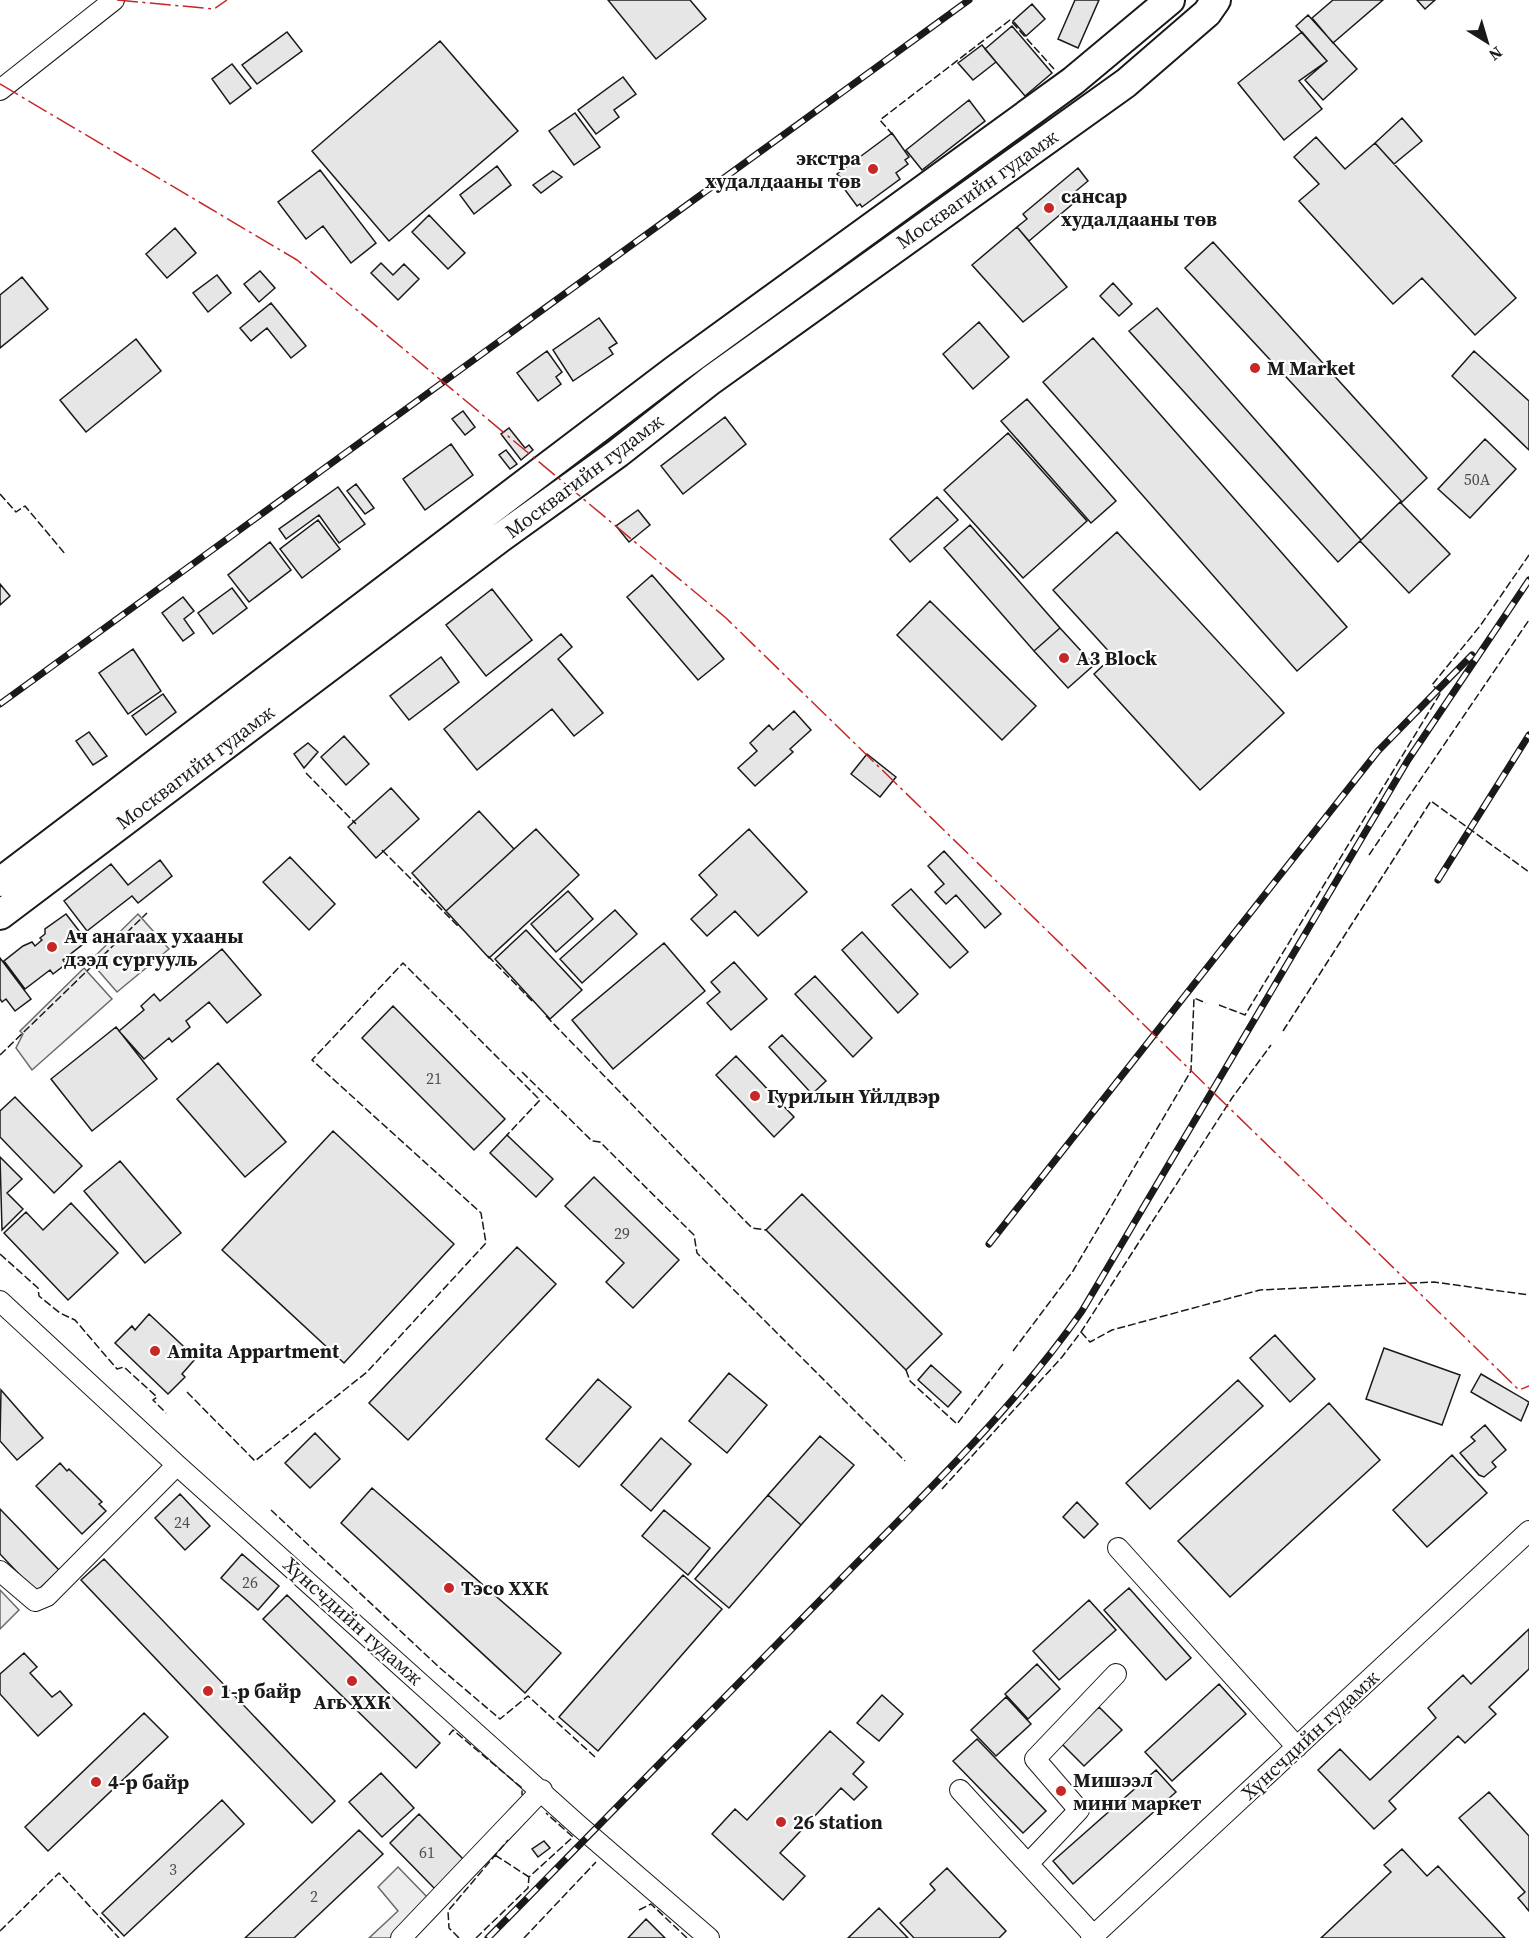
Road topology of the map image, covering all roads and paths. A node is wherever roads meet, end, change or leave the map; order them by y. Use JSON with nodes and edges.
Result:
{"nodes":[{"id":1,"x":114,"y":0,"type":"edge"},
{"id":2,"x":1216,"y":0,"type":"edge"},
{"id":3,"x":1166,"y":3,"type":"edge"},
{"id":4,"x":0,"y":90,"type":"edge"},
{"id":5,"x":0,"y":882,"type":"edge"},
{"id":6,"x":0,"y":915,"type":"edge"},
{"id":7,"x":0,"y":1301,"type":"edge"},
{"id":8,"x":177,"y":1465,"type":"junction"},
{"id":9,"x":1529,"y":1532,"type":"edge"},
{"id":10,"x":1118,"y":1548,"type":"dead end"},
{"id":11,"x":0,"y":1571,"type":"edge"},
{"id":12,"x":1116,"y":1674,"type":"dead end"},
{"id":13,"x":1297,"y":1747,"type":"junction"},
{"id":14,"x":542,"y":1790,"type":"junction"},
{"id":15,"x":960,"y":1790,"type":"dead end"},
{"id":16,"x":1028,"y":1864,"type":"junction"},
{"id":17,"x":1092,"y":1937,"type":"edge"},
{"id":18,"x":402,"y":1938,"type":"edge"},
{"id":19,"x":709,"y":1938,"type":"edge"}],
"edges":[{"from":1,"to":4,"type":"street"},
{"from":2,"to":6,"type":"highway","name":"Москвагийн гудамж"},
{"from":3,"to":5,"type":"highway","name":"Москвагийн гудамж"},
{"from":7,"to":8,"type":"street","name":"Хүнсчдийн гудамж"},
{"from":8,"to":11,"type":"street"},
{"from":8,"to":14,"type":"street","name":"Хүнсчдийн гудамж"},
{"from":9,"to":13,"type":"street","name":"Хүнсчдийн гудамж"},
{"from":10,"to":13,"type":"street"},
{"from":12,"to":16,"type":"street"},
{"from":13,"to":17,"type":"street","name":"Хүнсчдийн гудамж"},
{"from":14,"to":18,"type":"street"},
{"from":14,"to":19,"type":"street","name":"Хүнсчдийн гудамж"},
{"from":15,"to":16,"type":"street"},
{"from":16,"to":17,"type":"street"}]}
